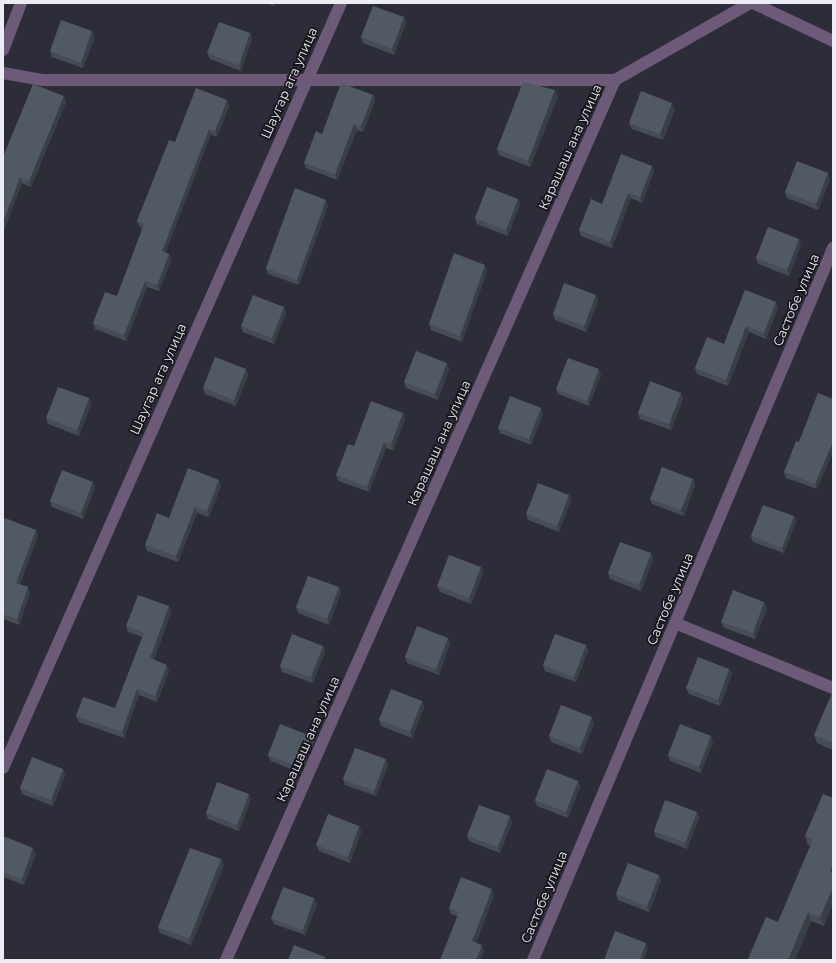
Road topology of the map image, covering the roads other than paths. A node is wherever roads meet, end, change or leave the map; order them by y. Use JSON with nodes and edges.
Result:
{"nodes":[{"id":1,"x":21,"y":3,"type":"edge"},
{"id":2,"x":341,"y":3,"type":"edge"},
{"id":3,"x":751,"y":3,"type":"edge"},
{"id":4,"x":833,"y":41,"type":"edge"},
{"id":5,"x":3,"y":50,"type":"edge"},
{"id":6,"x":3,"y":73,"type":"edge"},
{"id":7,"x":305,"y":78,"type":"junction"},
{"id":8,"x":615,"y":80,"type":"junction"},
{"id":9,"x":833,"y":248,"type":"edge"},
{"id":10,"x":675,"y":623,"type":"junction"},
{"id":11,"x":833,"y":688,"type":"edge"},
{"id":12,"x":3,"y":768,"type":"edge"},
{"id":13,"x":226,"y":960,"type":"edge"},
{"id":14,"x":533,"y":960,"type":"edge"}],
"edges":[{"from":1,"to":5,"type":"street"},
{"from":2,"to":7,"type":"street","name":"Шаугар ага улица"},
{"from":3,"to":4,"type":"street"},
{"from":3,"to":8,"type":"street","name":"Карашаш ана улица"},
{"from":6,"to":7,"type":"street"},
{"from":7,"to":8,"type":"street"},
{"from":7,"to":12,"type":"street","name":"Шаугар ага улица"},
{"from":8,"to":13,"type":"street","name":"Карашаш ана улица"},
{"from":9,"to":10,"type":"street","name":"Састобе улица"},
{"from":10,"to":11,"type":"street"},
{"from":10,"to":14,"type":"street","name":"Састобе улица"}]}
